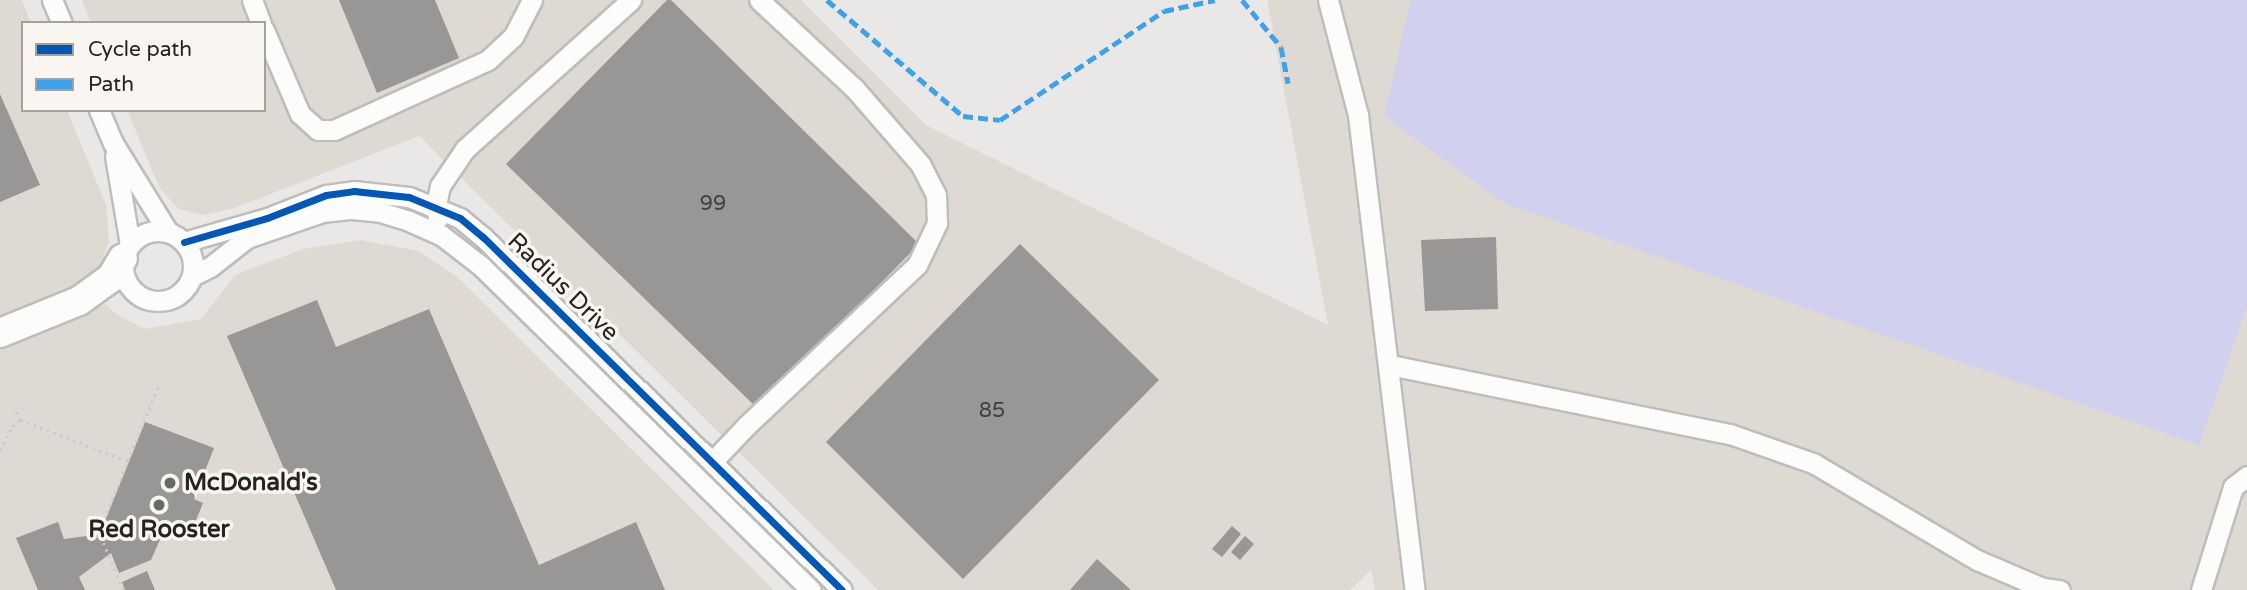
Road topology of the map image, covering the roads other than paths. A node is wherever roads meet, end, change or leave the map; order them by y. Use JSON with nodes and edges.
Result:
{"nodes":[{"id":1,"x":52,"y":0,"type":"edge"},
{"id":2,"x":252,"y":0,"type":"edge"},
{"id":3,"x":532,"y":0,"type":"edge"},
{"id":4,"x":631,"y":0,"type":"edge"},
{"id":5,"x":759,"y":0,"type":"edge"},
{"id":6,"x":1328,"y":0,"type":"edge"},
{"id":7,"x":61,"y":21,"type":"edge"},
{"id":8,"x":260,"y":21,"type":"edge"},
{"id":9,"x":266,"y":35,"type":"edge"},
{"id":10,"x":100,"y":112,"type":"edge"},
{"id":11,"x":113,"y":143,"type":"junction"},
{"id":12,"x":436,"y":206,"type":"junction"},
{"id":13,"x":391,"y":215,"type":"junction"},
{"id":14,"x":176,"y":237,"type":"junction"},
{"id":15,"x":127,"y":252,"type":"junction"},
{"id":16,"x":192,"y":276,"type":"junction"},
{"id":17,"x":537,"y":322,"type":"junction"},
{"id":18,"x":0,"y":333,"type":"edge"},
{"id":19,"x":1390,"y":365,"type":"junction"},
{"id":20,"x":634,"y":384,"type":"junction"},
{"id":21,"x":712,"y":462,"type":"junction"},
{"id":22,"x":2247,"y":476,"type":"edge"},
{"id":23,"x":722,"y":503,"type":"junction"},
{"id":24,"x":766,"y":516,"type":"junction"},
{"id":25,"x":811,"y":590,"type":"edge"},
{"id":26,"x":823,"y":590,"type":"edge"},
{"id":27,"x":842,"y":590,"type":"edge"},
{"id":28,"x":1415,"y":590,"type":"edge"},
{"id":29,"x":2060,"y":590,"type":"edge"},
{"id":30,"x":2201,"y":590,"type":"edge"}],
"edges":[{"from":1,"to":7,"type":"street"},
{"from":2,"to":8,"type":"street"},
{"from":3,"to":9,"type":"street"},
{"from":4,"to":12,"type":"street"},
{"from":5,"to":21,"type":"street"},
{"from":6,"to":19,"type":"street"},
{"from":10,"to":11,"type":"street"},
{"from":11,"to":14,"type":"street"},
{"from":11,"to":15,"type":"street"},
{"from":12,"to":13,"type":"street"},
{"from":12,"to":14,"type":"street","name":"Radius Drive"},
{"from":12,"to":17,"type":"street"},
{"from":12,"to":20,"type":"street","name":"Radius Drive"},
{"from":13,"to":16,"type":"street","name":"Radius Drive"},
{"from":13,"to":17,"type":"street","name":"Radius Drive"},
{"from":14,"to":15,"type":"street"},
{"from":14,"to":16,"type":"street"},
{"from":15,"to":16,"type":"street"},
{"from":15,"to":18,"type":"highway"},
{"from":17,"to":23,"type":"street","name":"Radius Drive"},
{"from":19,"to":28,"type":"street"},
{"from":19,"to":29,"type":"street"},
{"from":20,"to":21,"type":"street","name":"Radius Drive"},
{"from":20,"to":23,"type":"street"},
{"from":21,"to":24,"type":"street","name":"Radius Drive"},
{"from":22,"to":30,"type":"street"},
{"from":23,"to":25,"type":"street","name":"Radius Drive"},
{"from":24,"to":26,"type":"street"},
{"from":24,"to":27,"type":"street","name":"Radius Drive"}]}
